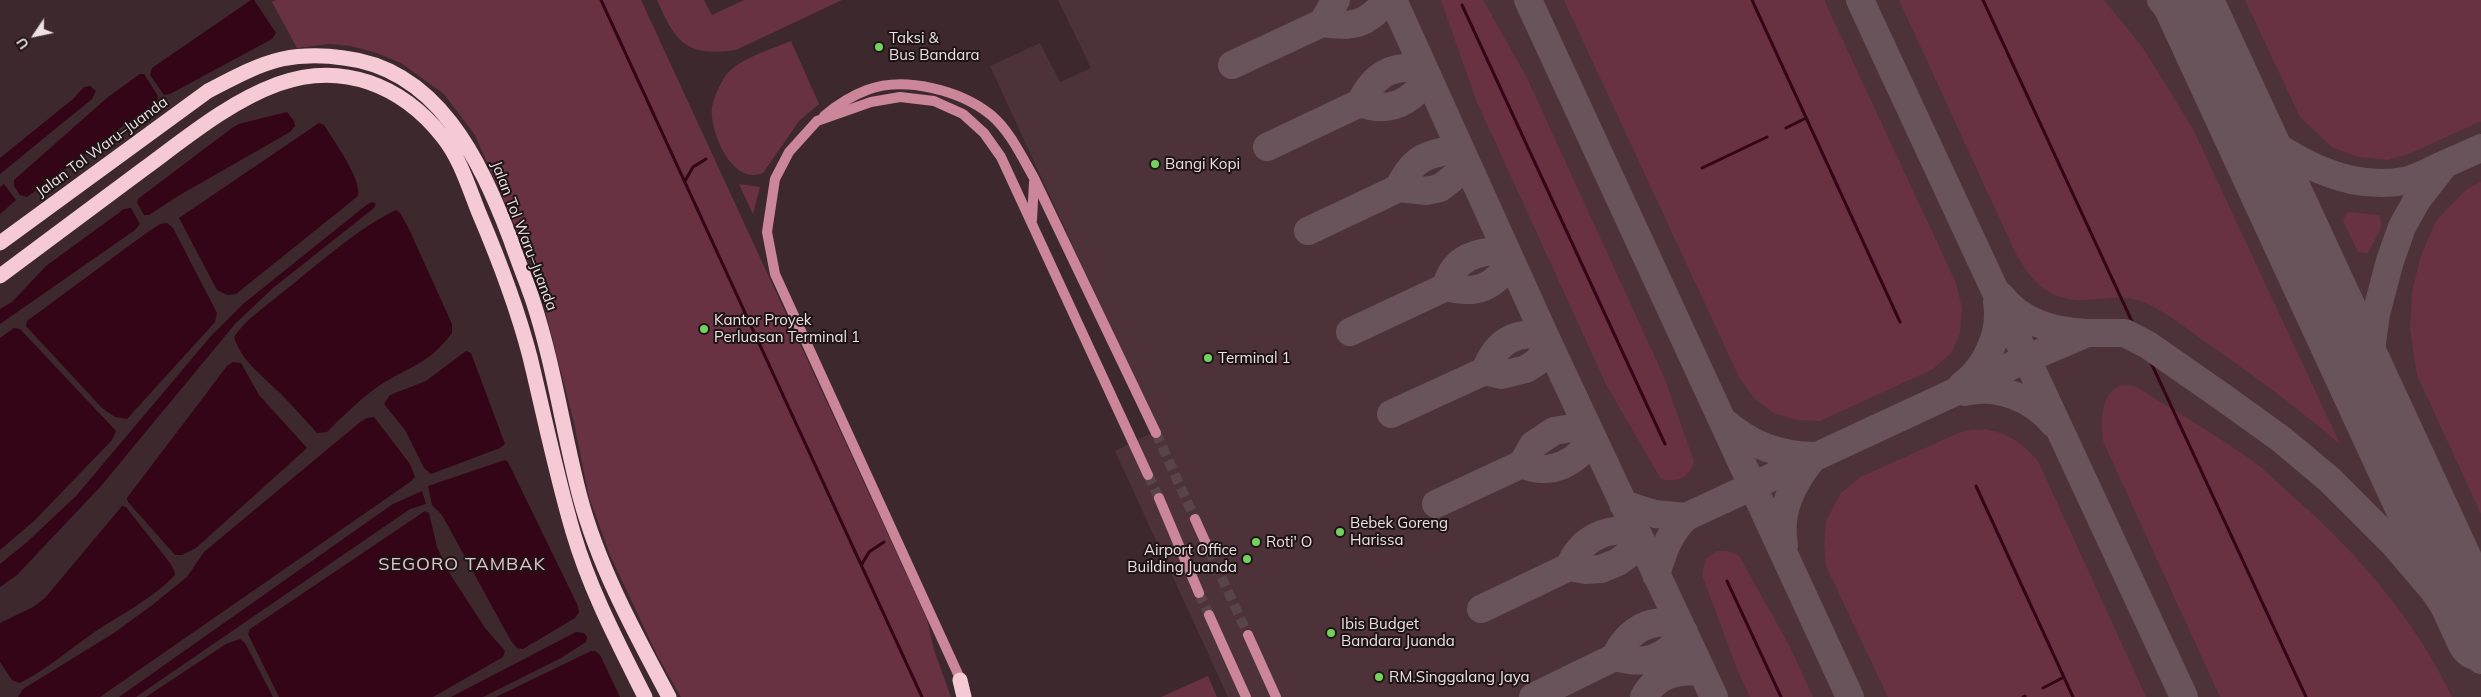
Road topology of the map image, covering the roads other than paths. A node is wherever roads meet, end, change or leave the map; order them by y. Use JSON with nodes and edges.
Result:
{"nodes":[{"id":1,"x":817,"y":121,"type":"junction"},
{"id":2,"x":1034,"y":178,"type":"junction"},
{"id":3,"x":1032,"y":223,"type":"junction"},
{"id":4,"x":0,"y":243,"type":"edge"},
{"id":5,"x":0,"y":276,"type":"edge"},
{"id":6,"x":1156,"y":433,"type":"tunnel mouth"},
{"id":7,"x":1148,"y":475,"type":"tunnel mouth"},
{"id":8,"x":1159,"y":498,"type":"tunnel mouth"},
{"id":9,"x":1195,"y":519,"type":"tunnel mouth"},
{"id":10,"x":1209,"y":550,"type":"tunnel mouth"},
{"id":11,"x":1199,"y":593,"type":"tunnel mouth"},
{"id":12,"x":1209,"y":615,"type":"tunnel mouth"},
{"id":13,"x":1248,"y":635,"type":"tunnel mouth"},
{"id":14,"x":960,"y":680,"type":"junction"},
{"id":15,"x":645,"y":697,"type":"edge"},
{"id":16,"x":669,"y":697,"type":"edge"},
{"id":17,"x":964,"y":697,"type":"edge"},
{"id":18,"x":969,"y":697,"type":"edge"},
{"id":19,"x":1246,"y":697,"type":"edge"},
{"id":20,"x":1276,"y":697,"type":"edge"}],
"edges":[{"from":1,"to":2,"type":"street"},
{"from":1,"to":3,"type":"street"},
{"from":1,"to":14,"type":"street"},
{"from":2,"to":3,"type":"street"},
{"from":2,"to":6,"type":"street"},
{"from":3,"to":7,"type":"street"},
{"from":4,"to":16,"type":"highway","name":"Jalan Tol Waru–Juanda"},
{"from":5,"to":15,"type":"highway"},
{"from":8,"to":11,"type":"street"},
{"from":9,"to":10,"type":"street"},
{"from":12,"to":19,"type":"street"},
{"from":13,"to":20,"type":"street"},
{"from":14,"to":17,"type":"highway"},
{"from":14,"to":18,"type":"street"}]}
